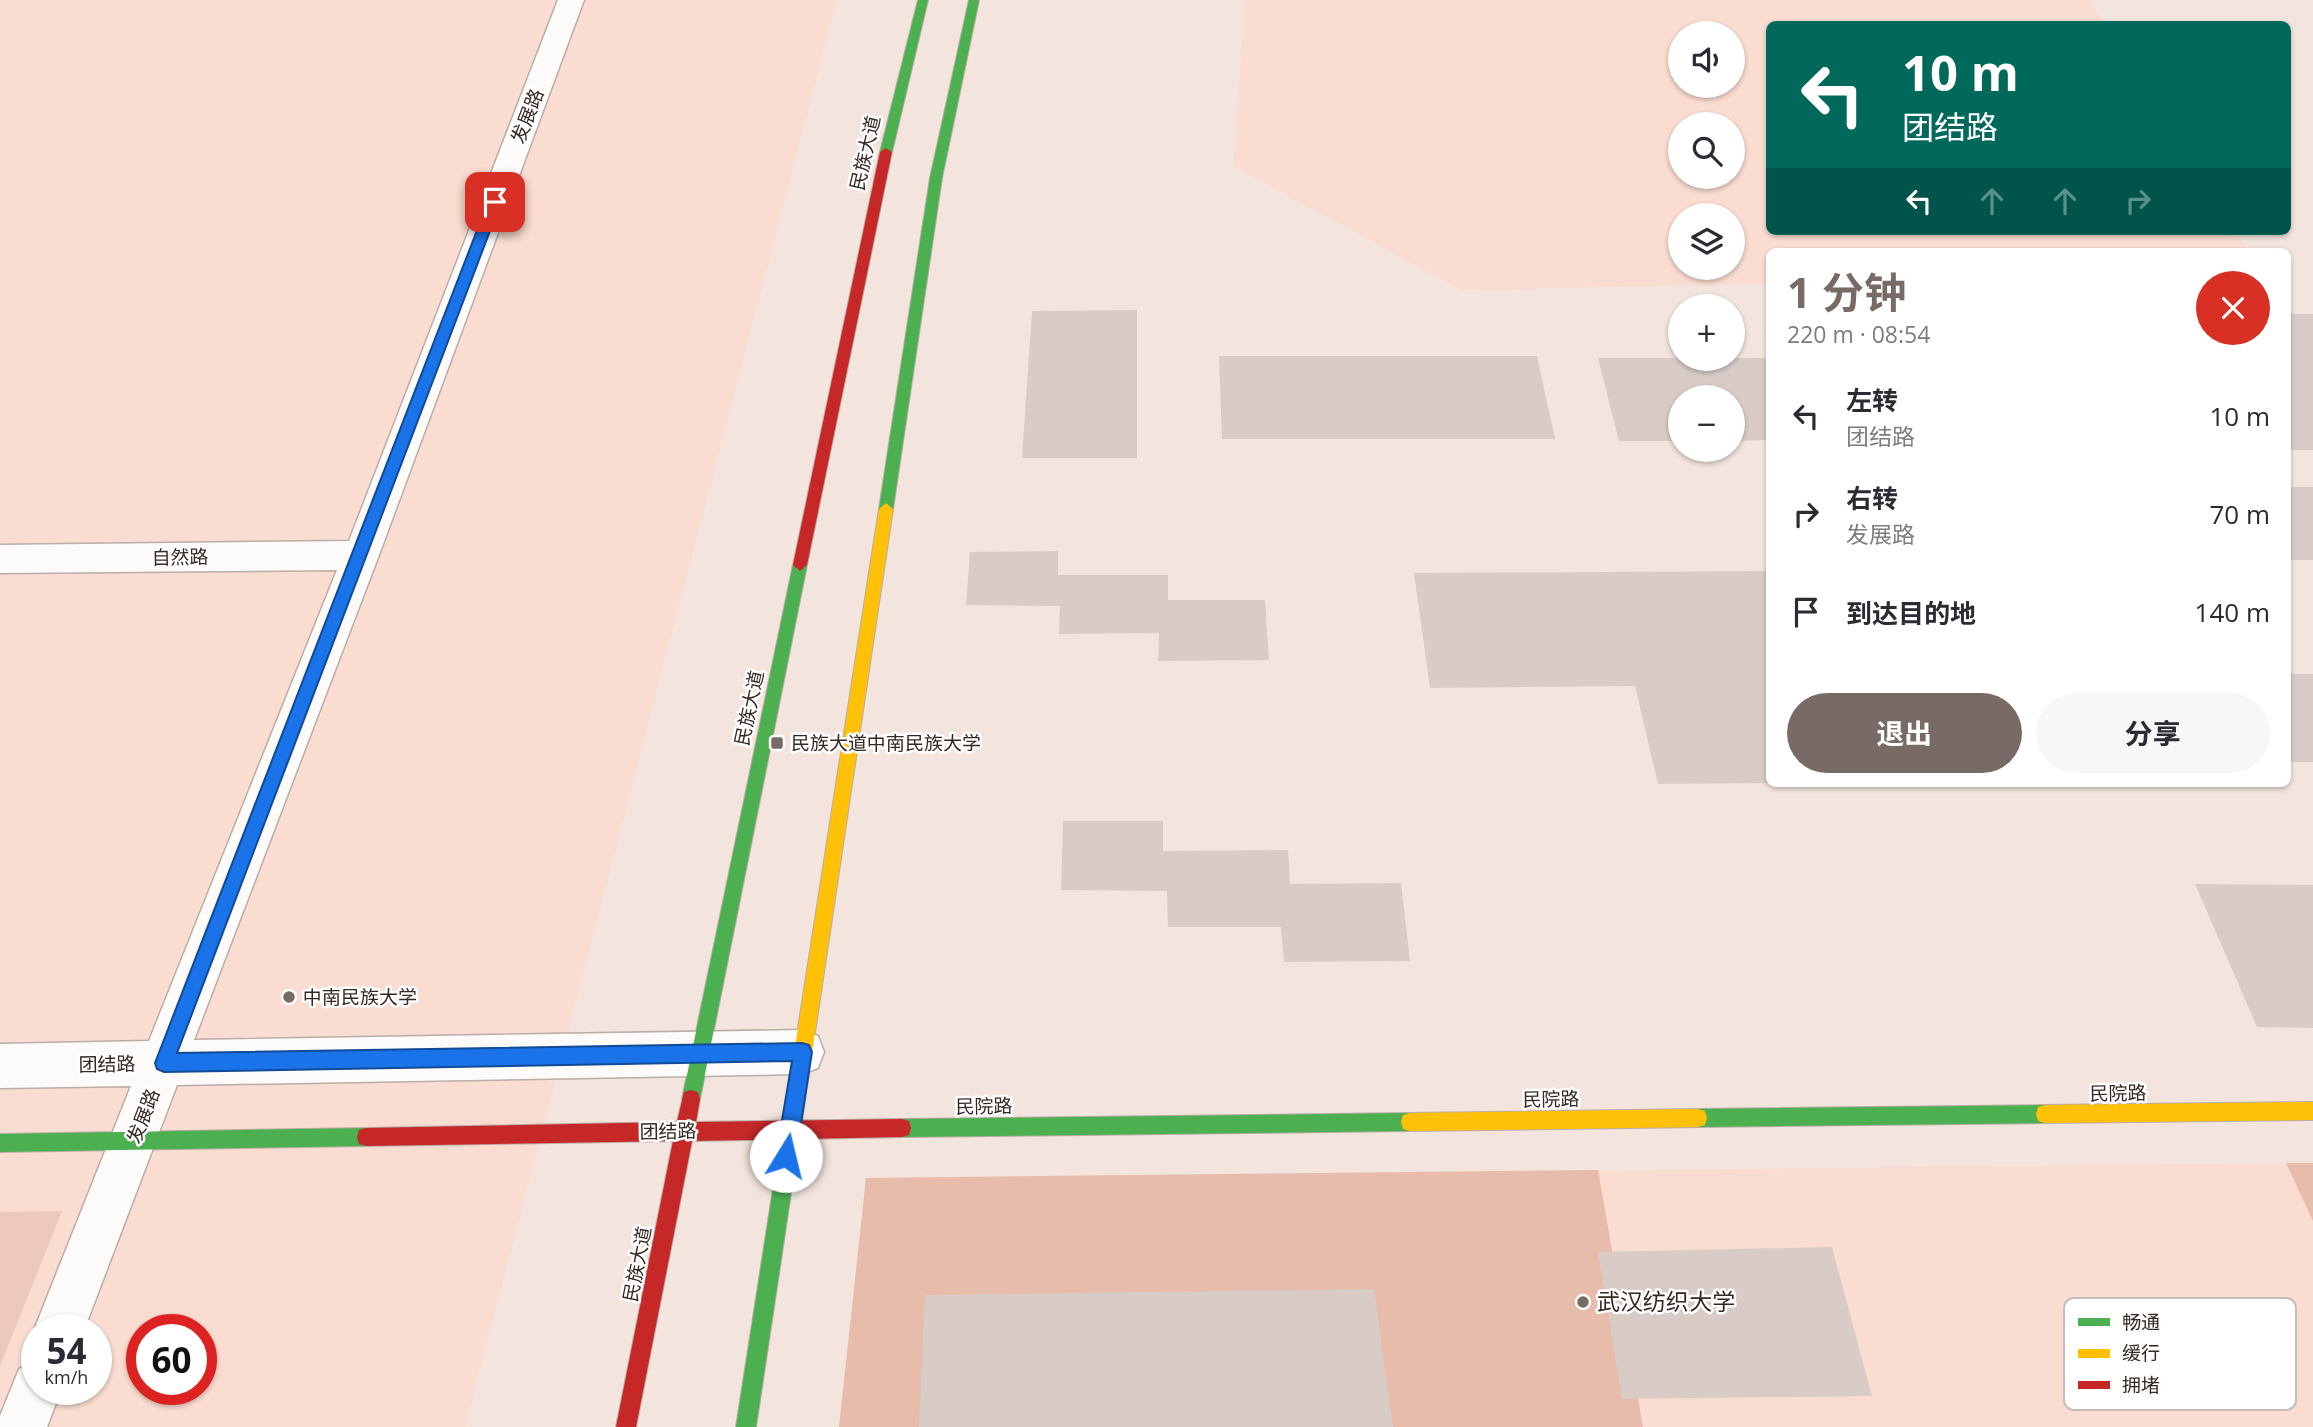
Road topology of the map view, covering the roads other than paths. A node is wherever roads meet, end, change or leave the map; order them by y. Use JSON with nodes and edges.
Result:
{"nodes":[{"id":1,"x":571,"y":0,"type":"edge"},
{"id":2,"x":923,"y":0,"type":"edge"},
{"id":3,"x":974,"y":0,"type":"edge"},
{"id":4,"x":361,"y":555,"type":"junction"},
{"id":5,"x":0,"y":559,"type":"edge"},
{"id":6,"x":802,"y":1052,"type":"junction"},
{"id":7,"x":700,"y":1054,"type":"junction"},
{"id":8,"x":164,"y":1063,"type":"junction"},
{"id":9,"x":0,"y":1066,"type":"edge"},
{"id":10,"x":2313,"y":1111,"type":"edge"},
{"id":11,"x":790,"y":1129,"type":"junction"},
{"id":12,"x":684,"y":1131,"type":"junction"},
{"id":13,"x":134,"y":1141,"type":"junction"},
{"id":14,"x":0,"y":1143,"type":"edge"},
{"id":15,"x":65,"y":1314,"type":"edge"},
{"id":16,"x":30,"y":1405,"type":"edge"},
{"id":17,"x":21,"y":1427,"type":"edge"},
{"id":18,"x":626,"y":1427,"type":"edge"},
{"id":19,"x":746,"y":1427,"type":"edge"}],
"edges":[{"from":1,"to":4,"type":"street","name":"发展路"},
{"from":2,"to":7,"type":"main road","name":"民族大道"},
{"from":3,"to":6,"type":"main road"},
{"from":4,"to":5,"type":"street","name":"自然路"},
{"from":4,"to":8,"type":"street","name":"发展路"},
{"from":6,"to":7,"type":"street","name":"团结路"},
{"from":6,"to":11,"type":"main road"},
{"from":7,"to":8,"type":"street","name":"团结路"},
{"from":7,"to":12,"type":"main road","name":"民族大道"},
{"from":8,"to":9,"type":"street","name":"团结路"},
{"from":8,"to":13,"type":"street","name":"发展路"},
{"from":10,"to":11,"type":"main road","name":"民院路"},
{"from":11,"to":12,"type":"main road","name":"团结路"},
{"from":11,"to":19,"type":"main road"},
{"from":12,"to":13,"type":"main road","name":"团结路"},
{"from":12,"to":18,"type":"main road","name":"民族大道"},
{"from":13,"to":14,"type":"main road","name":"团结路"},
{"from":13,"to":15,"type":"street","name":"发展路"},
{"from":16,"to":17,"type":"street"}]}
